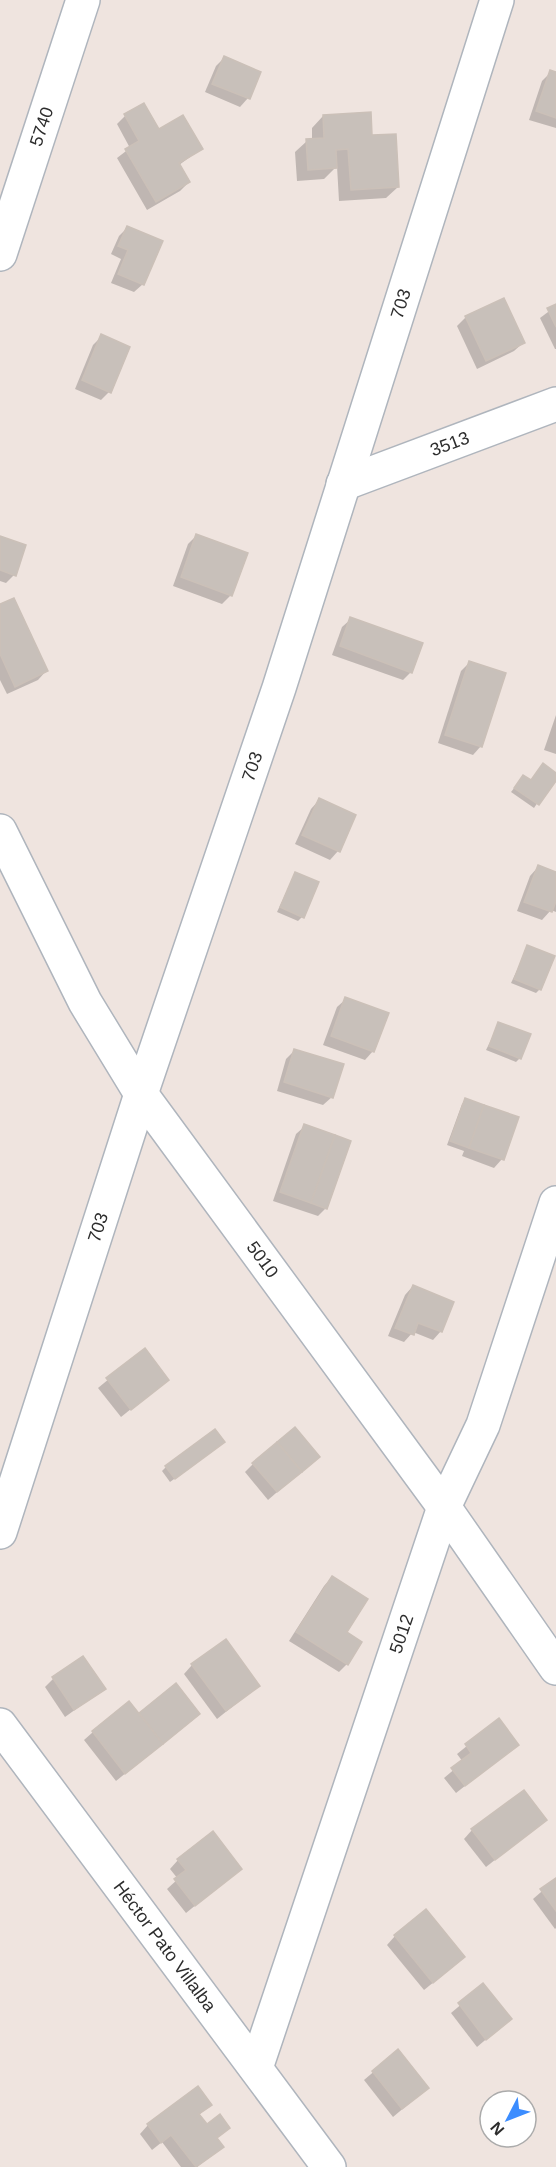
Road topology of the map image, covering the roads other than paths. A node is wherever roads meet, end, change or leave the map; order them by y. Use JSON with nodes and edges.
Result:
{"nodes":[{"id":1,"x":83,"y":0,"type":"edge"},
{"id":2,"x":497,"y":0,"type":"edge"},
{"id":3,"x":0,"y":254,"type":"edge"},
{"id":4,"x":556,"y":404,"type":"edge"},
{"id":5,"x":343,"y":484,"type":"junction"},
{"id":6,"x":0,"y":831,"type":"edge"},
{"id":7,"x":141,"y":1094,"type":"junction"},
{"id":8,"x":556,"y":1203,"type":"edge"},
{"id":9,"x":444,"y":1507,"type":"junction"},
{"id":10,"x":0,"y":1532,"type":"edge"},
{"id":11,"x":556,"y":1668,"type":"edge"},
{"id":12,"x":0,"y":1725,"type":"edge"},
{"id":13,"x":256,"y":2068,"type":"junction"},
{"id":14,"x":330,"y":2167,"type":"edge"}],
"edges":[{"from":1,"to":3,"type":"street","name":"5740"},
{"from":2,"to":5,"type":"street","name":"703"},
{"from":4,"to":5,"type":"street","name":"3513"},
{"from":5,"to":7,"type":"street","name":"703"},
{"from":6,"to":7,"type":"street","name":"5010"},
{"from":7,"to":9,"type":"street","name":"5010"},
{"from":7,"to":10,"type":"street","name":"703"},
{"from":8,"to":9,"type":"street","name":"5012"},
{"from":9,"to":11,"type":"street","name":"5010"},
{"from":9,"to":13,"type":"street","name":"5012"},
{"from":12,"to":13,"type":"street","name":"Héctor Pato Villalba"},
{"from":13,"to":14,"type":"street","name":"Héctor Pato Villalba"}]}
